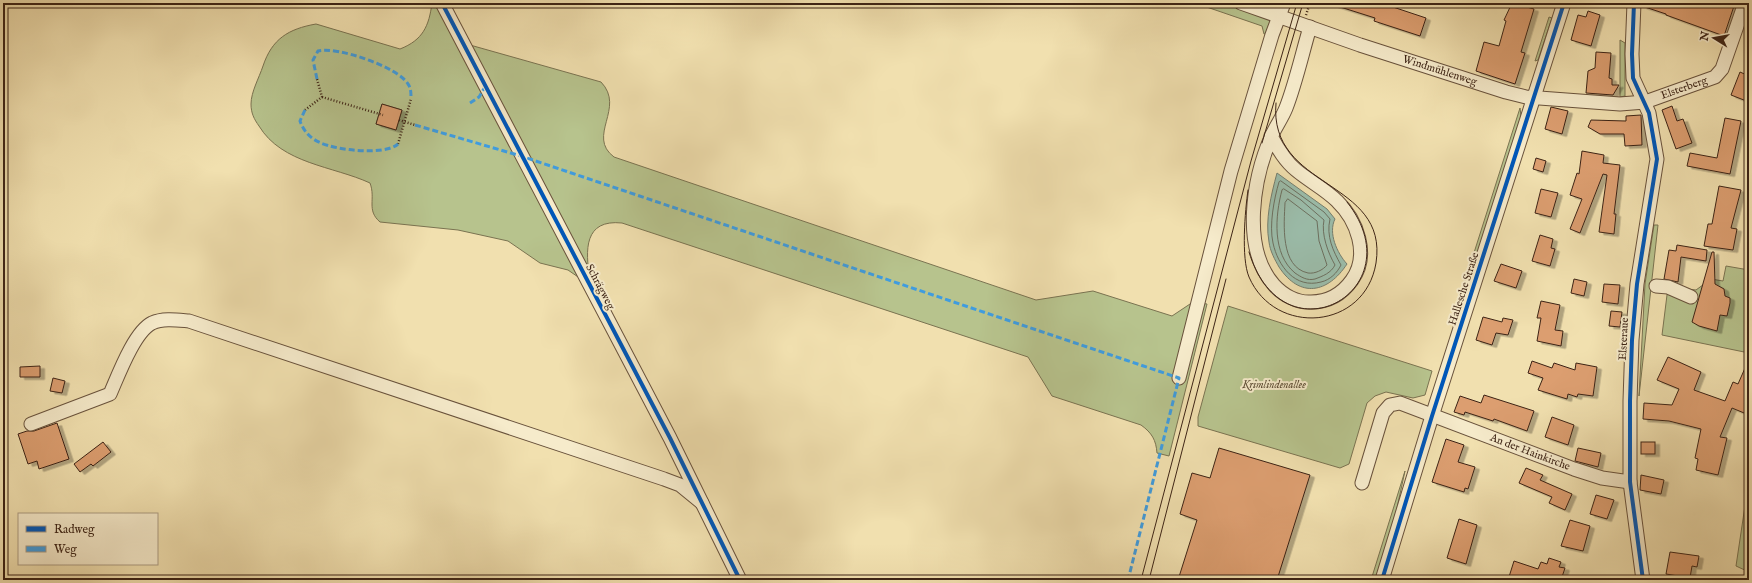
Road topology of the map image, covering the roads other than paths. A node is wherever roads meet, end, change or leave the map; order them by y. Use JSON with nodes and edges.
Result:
{"nodes":[{"id":1,"x":442,"y":3,"type":"edge"},
{"id":2,"x":1241,"y":3,"type":"edge"},
{"id":3,"x":1284,"y":3,"type":"edge"},
{"id":4,"x":1564,"y":3,"type":"edge"},
{"id":5,"x":1634,"y":3,"type":"edge"},
{"id":6,"x":1745,"y":3,"type":"edge"},
{"id":7,"x":1280,"y":16,"type":"junction"},
{"id":8,"x":1310,"y":27,"type":"junction"},
{"id":9,"x":1535,"y":96,"type":"junction"},
{"id":10,"x":1645,"y":102,"type":"junction"},
{"id":11,"x":1271,"y":136,"type":"junction"},
{"id":12,"x":1656,"y":286,"type":"dead end"},
{"id":13,"x":1691,"y":297,"type":"dead end"},
{"id":14,"x":1179,"y":378,"type":"dead end"},
{"id":15,"x":1432,"y":416,"type":"junction"},
{"id":16,"x":31,"y":424,"type":"dead end"},
{"id":17,"x":1630,"y":482,"type":"junction"},
{"id":18,"x":1362,"y":483,"type":"dead end"},
{"id":19,"x":702,"y":502,"type":"junction"},
{"id":20,"x":740,"y":580,"type":"edge"},
{"id":21,"x":1382,"y":580,"type":"edge"},
{"id":22,"x":1642,"y":580,"type":"edge"}],
"edges":[{"from":1,"to":19,"type":"street","name":"Schrägweg"},
{"from":2,"to":7,"type":"street","name":"Windmühlenweg"},
{"from":3,"to":7,"type":"street"},
{"from":4,"to":9,"type":"street","name":"Hallesche Straße"},
{"from":5,"to":10,"type":"street","name":"Elsteraue"},
{"from":6,"to":10,"type":"street","name":"Elsterberg"},
{"from":7,"to":8,"type":"street","name":"Windmühlenweg"},
{"from":7,"to":14,"type":"street"},
{"from":8,"to":9,"type":"street","name":"Windmühlenweg"},
{"from":8,"to":11,"type":"street"},
{"from":9,"to":10,"type":"street","name":"Windmühlenweg"},
{"from":9,"to":15,"type":"street","name":"Hallesche Straße"},
{"from":10,"to":17,"type":"street","name":"Elsteraue"},
{"from":11,"to":11,"type":"street"},
{"from":12,"to":13,"type":"street"},
{"from":15,"to":17,"type":"street","name":"An der Hainkirche"},
{"from":15,"to":18,"type":"street","name":"An der Hainkirche"},
{"from":15,"to":21,"type":"street","name":"Hallesche Straße"},
{"from":16,"to":19,"type":"street"},
{"from":17,"to":22,"type":"street","name":"Elsteraue"},
{"from":19,"to":20,"type":"street","name":"Schrägweg"}]}
